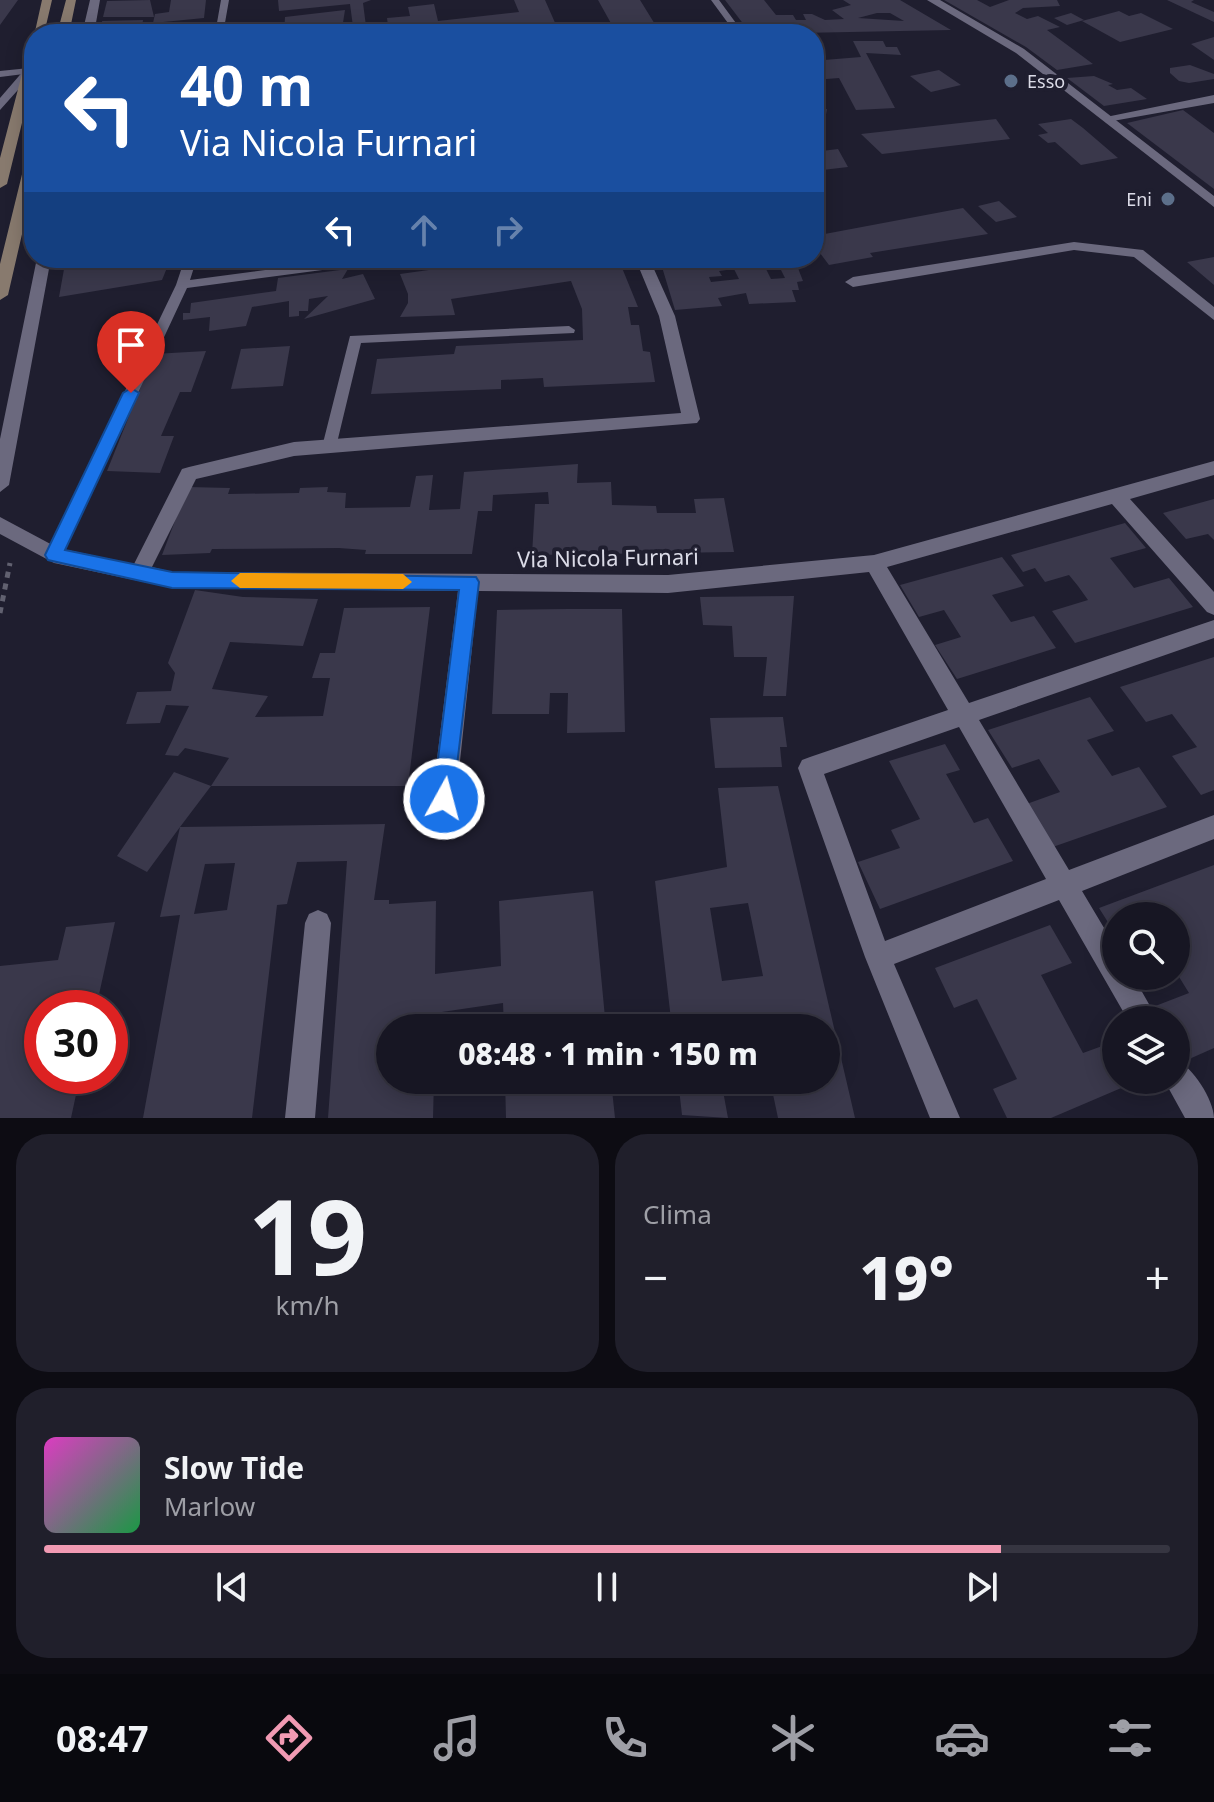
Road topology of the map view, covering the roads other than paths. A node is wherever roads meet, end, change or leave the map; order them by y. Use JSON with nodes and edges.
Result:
{"nodes":[{"id":1,"x":47,"y":0,"type":"edge"},
{"id":2,"x":71,"y":0,"type":"edge"},
{"id":3,"x":95,"y":0,"type":"edge"},
{"id":4,"x":225,"y":0,"type":"edge"},
{"id":5,"x":715,"y":0,"type":"edge"},
{"id":6,"x":932,"y":0,"type":"edge"},
{"id":7,"x":41,"y":24,"type":"edge"},
{"id":8,"x":65,"y":24,"type":"edge"},
{"id":9,"x":90,"y":24,"type":"edge"},
{"id":10,"x":221,"y":24,"type":"edge"},
{"id":11,"x":733,"y":24,"type":"edge"},
{"id":12,"x":24,"y":72,"type":"edge"},
{"id":13,"x":0,"y":74,"type":"edge"},
{"id":14,"x":24,"y":77,"type":"edge"},
{"id":15,"x":24,"y":90,"type":"edge"},
{"id":16,"x":1214,"y":99,"type":"edge"},
{"id":17,"x":0,"y":106,"type":"edge"},
{"id":18,"x":1107,"y":118,"type":"junction"},
{"id":19,"x":0,"y":184,"type":"edge"},
{"id":20,"x":24,"y":195,"type":"edge"},
{"id":21,"x":1214,"y":203,"type":"edge"},
{"id":22,"x":42,"y":268,"type":"edge"},
{"id":23,"x":188,"y":268,"type":"edge"},
{"id":24,"x":309,"y":268,"type":"edge"},
{"id":25,"x":646,"y":268,"type":"edge"},
{"id":26,"x":853,"y":282,"type":"dead end"},
{"id":27,"x":182,"y":285,"type":"junction"},
{"id":28,"x":0,"y":295,"type":"edge"},
{"id":29,"x":1214,"y":315,"type":"edge"},
{"id":30,"x":569,"y":330,"type":"dead end"},
{"id":31,"x":329,"y":447,"type":"junction"},
{"id":32,"x":1214,"y":468,"type":"edge"},
{"id":33,"x":0,"y":485,"type":"edge"},
{"id":34,"x":1116,"y":496,"type":"junction"},
{"id":35,"x":0,"y":525,"type":"edge"},
{"id":36,"x":54,"y":555,"type":"junction"},
{"id":37,"x":874,"y":563,"type":"junction"},
{"id":38,"x":139,"y":573,"type":"junction"},
{"id":39,"x":469,"y":582,"type":"junction"},
{"id":40,"x":1214,"y":606,"type":"edge"},
{"id":41,"x":1214,"y":629,"type":"edge"},
{"id":42,"x":964,"y":717,"type":"junction"},
{"id":43,"x":444,"y":799,"type":"dead end"},
{"id":44,"x":1214,"y":827,"type":"edge"},
{"id":45,"x":1064,"y":885,"type":"junction"},
{"id":46,"x":318,"y":923,"type":"dead end"},
{"id":47,"x":1102,"y":949,"type":"edge"},
{"id":48,"x":878,"y":957,"type":"junction"},
{"id":49,"x":1189,"y":1094,"type":"edge"},
{"id":50,"x":1200,"y":1111,"type":"edge"},
{"id":51,"x":300,"y":1118,"type":"edge"},
{"id":52,"x":945,"y":1118,"type":"edge"}],
"edges":[{"from":1,"to":7,"type":"main road"},
{"from":2,"to":8,"type":"main road"},
{"from":3,"to":9,"type":"street"},
{"from":4,"to":10,"type":"lane"},
{"from":5,"to":11,"type":"lane"},
{"from":6,"to":18,"type":"street"},
{"from":12,"to":13,"type":"lane"},
{"from":14,"to":17,"type":"street"},
{"from":15,"to":19,"type":"main road"},
{"from":16,"to":18,"type":"street"},
{"from":18,"to":21,"type":"street"},
{"from":20,"to":28,"type":"main road"},
{"from":22,"to":33,"type":"street"},
{"from":23,"to":27,"type":"lane"},
{"from":24,"to":27,"type":"lane"},
{"from":25,"to":31,"type":"street"},
{"from":26,"to":29,"type":"street"},
{"from":27,"to":36,"type":"lane"},
{"from":30,"to":31,"type":"lane"},
{"from":31,"to":38,"type":"street"},
{"from":32,"to":34,"type":"street","name":"Via Nicola Furnari"},
{"from":34,"to":37,"type":"street","name":"Via Nicola Furnari"},
{"from":34,"to":40,"type":"street"},
{"from":35,"to":36,"type":"street","name":"Via Nicola Furnari"},
{"from":36,"to":38,"type":"street","name":"Via Nicola Furnari"},
{"from":37,"to":39,"type":"street","name":"Via Nicola Furnari"},
{"from":37,"to":42,"type":"street"},
{"from":38,"to":39,"type":"street","name":"Via Nicola Furnari"},
{"from":39,"to":43,"type":"street"},
{"from":41,"to":42,"type":"street"},
{"from":42,"to":45,"type":"street"},
{"from":42,"to":48,"type":"street"},
{"from":44,"to":45,"type":"street"},
{"from":45,"to":47,"type":"street"},
{"from":45,"to":48,"type":"street"},
{"from":46,"to":51,"type":"street"},
{"from":48,"to":52,"type":"street"},
{"from":49,"to":50,"type":"street"}]}
